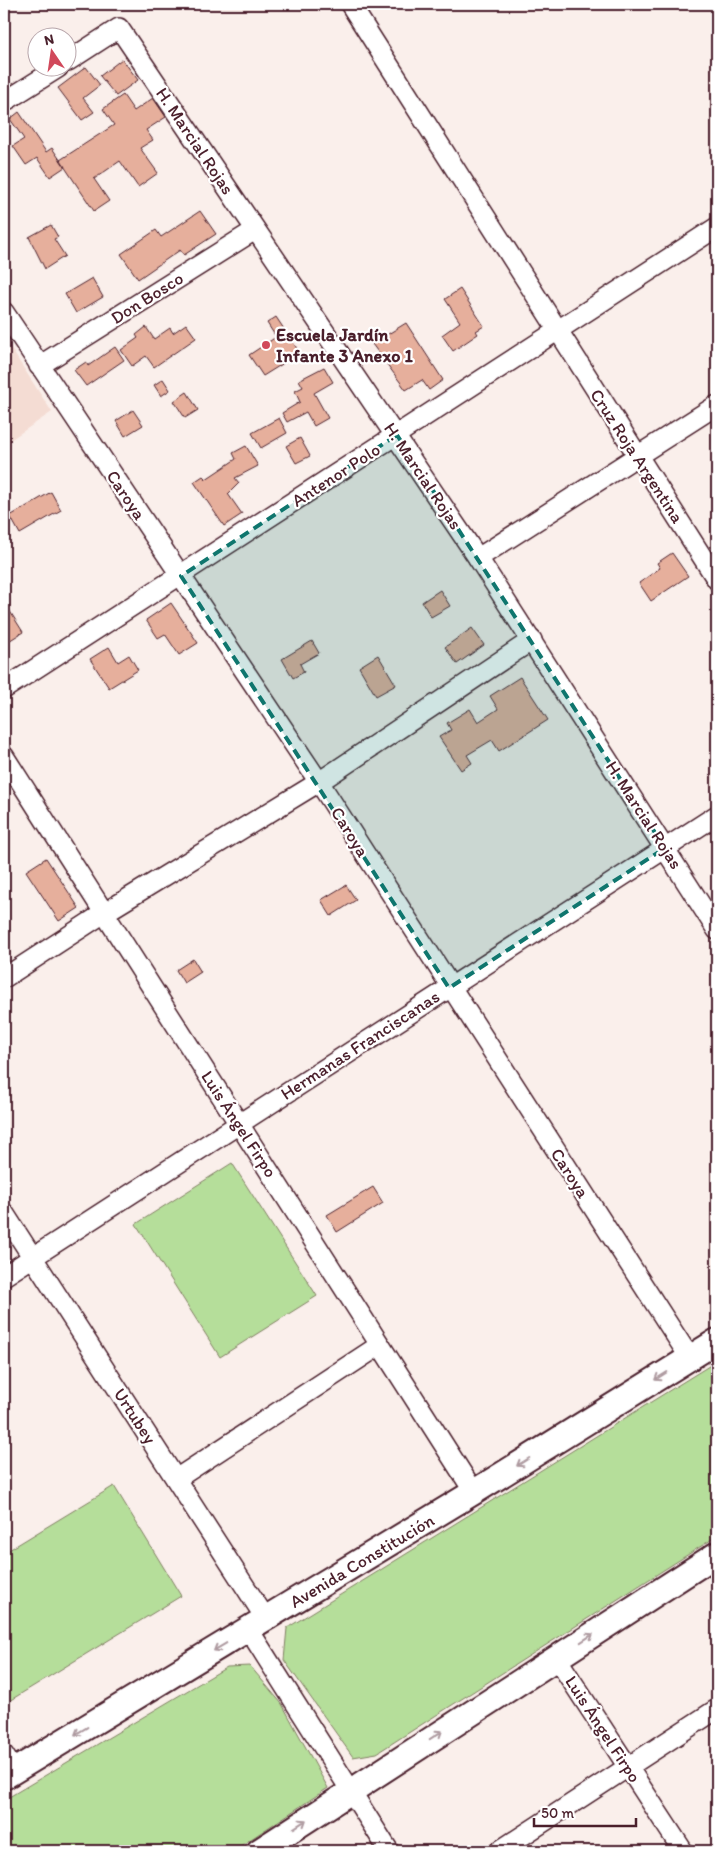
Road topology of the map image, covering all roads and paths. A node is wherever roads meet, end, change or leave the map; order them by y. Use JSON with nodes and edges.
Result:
{"nodes":[{"id":1,"x":350,"y":4,"type":"edge"},
{"id":2,"x":78,"y":55,"type":"edge"},
{"id":3,"x":42,"y":78,"type":"edge"},
{"id":4,"x":4,"y":102,"type":"edge"},
{"id":5,"x":717,"y":227,"type":"edge"},
{"id":6,"x":255,"y":230,"type":"junction"},
{"id":7,"x":4,"y":312,"type":"edge"},
{"id":8,"x":557,"y":331,"type":"junction"},
{"id":9,"x":39,"y":366,"type":"junction"},
{"id":10,"x":717,"y":405,"type":"edge"},
{"id":11,"x":397,"y":435,"type":"junction"},
{"id":12,"x":637,"y":455,"type":"junction"},
{"id":13,"x":478,"y":558,"type":"junction"},
{"id":14,"x":181,"y":576,"type":"junction"},
{"id":15,"x":717,"y":580,"type":"edge"},
{"id":16,"x":532,"y":640,"type":"junction"},
{"id":17,"x":4,"y":689,"type":"edge"},
{"id":18,"x":4,"y":756,"type":"edge"},
{"id":19,"x":319,"y":782,"type":"junction"},
{"id":20,"x":717,"y":815,"type":"edge"},
{"id":21,"x":665,"y":848,"type":"junction"},
{"id":22,"x":104,"y":913,"type":"junction"},
{"id":23,"x":717,"y":930,"type":"edge"},
{"id":24,"x":4,"y":978,"type":"edge"},
{"id":25,"x":449,"y":988,"type":"junction"},
{"id":26,"x":239,"y":1124,"type":"junction"},
{"id":27,"x":4,"y":1213,"type":"edge"},
{"id":28,"x":32,"y":1257,"type":"junction"},
{"id":29,"x":4,"y":1276,"type":"edge"},
{"id":30,"x":717,"y":1341,"type":"edge"},
{"id":31,"x":380,"y":1345,"type":"junction"},
{"id":32,"x":690,"y":1358,"type":"junction"},
{"id":33,"x":176,"y":1479,"type":"junction"},
{"id":34,"x":474,"y":1492,"type":"junction"},
{"id":35,"x":717,"y":1554,"type":"edge"},
{"id":36,"x":257,"y":1624,"type":"junction"},
{"id":37,"x":556,"y":1657,"type":"junction"},
{"id":38,"x":717,"y":1709,"type":"edge"},
{"id":39,"x":7,"y":1768,"type":"edge"},
{"id":40,"x":629,"y":1768,"type":"junction"},
{"id":41,"x":350,"y":1791,"type":"junction"},
{"id":42,"x":259,"y":1851,"type":"edge"},
{"id":43,"x":389,"y":1851,"type":"edge"},
{"id":44,"x":499,"y":1851,"type":"edge"},
{"id":45,"x":683,"y":1851,"type":"edge"}],
"edges":[{"from":1,"to":8,"type":"street","name":"Cruz Roja Argentina"},
{"from":2,"to":6,"type":"street","name":"H. Marcial Rojas"},
{"from":3,"to":4,"type":"street"},
{"from":5,"to":8,"type":"street","name":"Antenor Polo"},
{"from":6,"to":9,"type":"street","name":"Don Bosco"},
{"from":6,"to":11,"type":"street","name":"H. Marcial Rojas"},
{"from":7,"to":9,"type":"street","name":"Caroya"},
{"from":8,"to":11,"type":"street","name":"Antenor Polo"},
{"from":8,"to":12,"type":"street","name":"Cruz Roja Argentina"},
{"from":9,"to":14,"type":"street","name":"Caroya"},
{"from":10,"to":12,"type":"street"},
{"from":11,"to":13,"type":"street","name":"H. Marcial Rojas"},
{"from":11,"to":14,"type":"street","name":"Antenor Polo"},
{"from":12,"to":13,"type":"street"},
{"from":12,"to":15,"type":"street","name":"Cruz Roja Argentina"},
{"from":13,"to":16,"type":"street","name":"H. Marcial Rojas"},
{"from":14,"to":17,"type":"street","name":"Antenor Polo"},
{"from":14,"to":19,"type":"street","name":"Caroya"},
{"from":16,"to":19,"type":"street"},
{"from":16,"to":21,"type":"street","name":"H. Marcial Rojas"},
{"from":18,"to":22,"type":"street","name":"Luis Ángel Firpo"},
{"from":19,"to":22,"type":"street"},
{"from":19,"to":25,"type":"street","name":"Caroya"},
{"from":20,"to":21,"type":"street","name":"Hermanas Franciscanas"},
{"from":21,"to":23,"type":"street","name":"H. Marcial Rojas"},
{"from":21,"to":25,"type":"street","name":"Hermanas Franciscanas"},
{"from":22,"to":24,"type":"street"},
{"from":22,"to":26,"type":"street","name":"Luis Ángel Firpo"},
{"from":25,"to":26,"type":"street","name":"Hermanas Franciscanas"},
{"from":25,"to":32,"type":"street","name":"Caroya"},
{"from":26,"to":28,"type":"street","name":"Hermanas Franciscanas"},
{"from":26,"to":31,"type":"street","name":"Luis Ángel Firpo"},
{"from":27,"to":28,"type":"street","name":"Urtubey"},
{"from":28,"to":29,"type":"street","name":"Hermanas Franciscanas"},
{"from":28,"to":33,"type":"street","name":"Urtubey"},
{"from":30,"to":32,"type":"main road","name":"Avenida Constitución"},
{"from":31,"to":33,"type":"street"},
{"from":31,"to":34,"type":"street","name":"Luis Ángel Firpo"},
{"from":32,"to":34,"type":"main road","name":"Avenida Constitución","one_way":true},
{"from":33,"to":36,"type":"street","name":"Urtubey"},
{"from":34,"to":36,"type":"main road","name":"Avenida Constitución"},
{"from":37,"to":35,"type":"main road","one_way":true},
{"from":36,"to":39,"type":"main road","name":"Avenida Constitución","one_way":true},
{"from":36,"to":41,"type":"street","name":"Urtubey"},
{"from":37,"to":40,"type":"street","name":"Luis Ángel Firpo"},
{"from":41,"to":37,"type":"main road","one_way":true},
{"from":38,"to":40,"type":"street"},
{"from":40,"to":44,"type":"street"},
{"from":40,"to":45,"type":"street","name":"Luis Ángel Firpo"},
{"from":42,"to":41,"type":"main road","one_way":true},
{"from":41,"to":43,"type":"street"}]}
